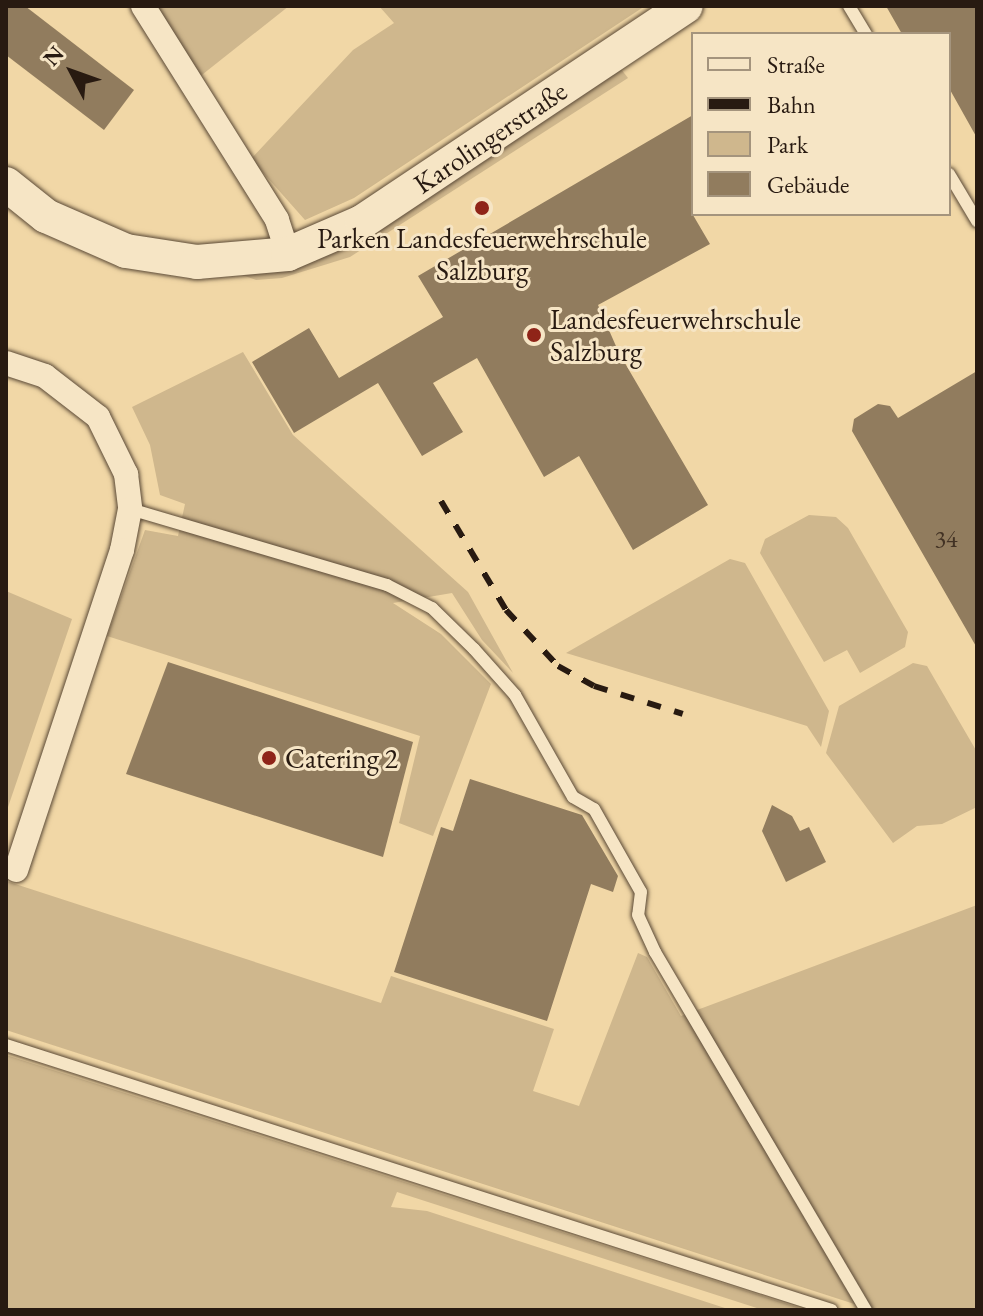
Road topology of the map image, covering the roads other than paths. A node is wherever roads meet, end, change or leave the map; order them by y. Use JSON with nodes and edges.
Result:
{"nodes":[{"id":1,"x":143,"y":6,"type":"edge"},
{"id":2,"x":686,"y":6,"type":"edge"},
{"id":3,"x":849,"y":6,"type":"edge"},
{"id":4,"x":865,"y":32,"type":"edge"},
{"id":5,"x":951,"y":177,"type":"edge"},
{"id":6,"x":6,"y":184,"type":"edge"},
{"id":7,"x":977,"y":221,"type":"edge"},
{"id":8,"x":288,"y":254,"type":"junction"},
{"id":9,"x":6,"y":363,"type":"edge"},
{"id":10,"x":130,"y":509,"type":"junction"},
{"id":11,"x":16,"y":870,"type":"dead end"},
{"id":12,"x":6,"y":1045,"type":"edge"},
{"id":13,"x":832,"y":1310,"type":"edge"},
{"id":14,"x":866,"y":1310,"type":"edge"}],
"edges":[{"from":1,"to":8,"type":"street"},
{"from":2,"to":8,"type":"street","name":"Karolingerstraße"},
{"from":3,"to":4,"type":"lane"},
{"from":5,"to":7,"type":"lane"},
{"from":6,"to":8,"type":"street","name":"Karolingerstraße"},
{"from":9,"to":10,"type":"street"},
{"from":10,"to":11,"type":"street"},
{"from":10,"to":14,"type":"lane"},
{"from":12,"to":13,"type":"lane"}]}
